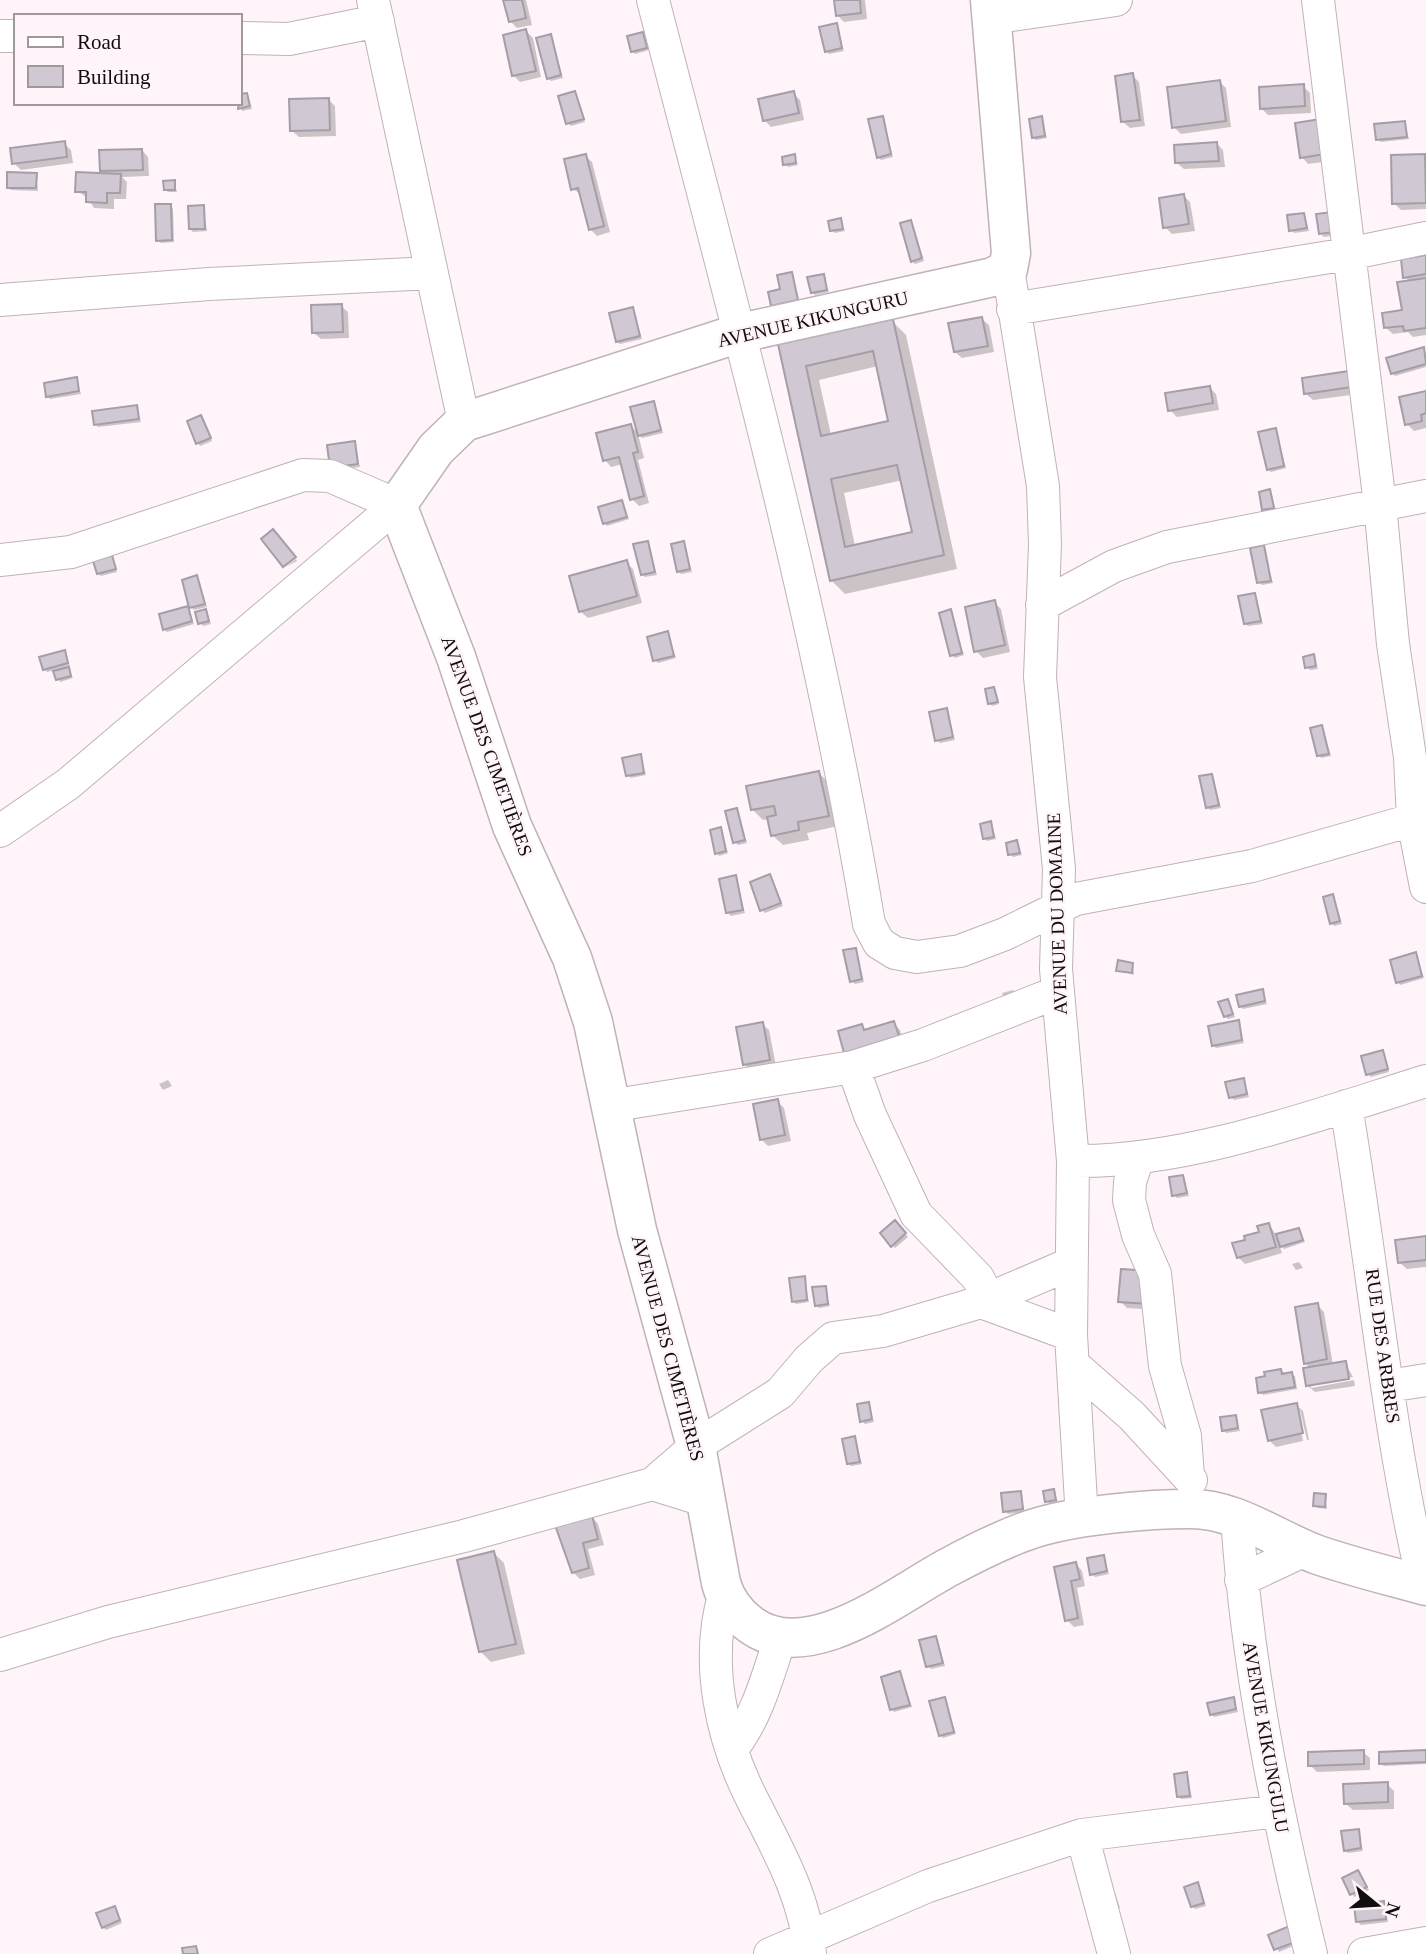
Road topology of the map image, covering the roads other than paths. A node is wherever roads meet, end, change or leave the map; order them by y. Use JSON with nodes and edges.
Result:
{"nodes":[{"id":1,"x":653,"y":0,"type":"edge"},
{"id":2,"x":1116,"y":0,"type":"edge"},
{"id":3,"x":1318,"y":0,"type":"edge"},
{"id":4,"x":991,"y":9,"type":"edge"},
{"id":5,"x":375,"y":11,"type":"edge"},
{"id":6,"x":242,"y":38,"type":"edge"},
{"id":7,"x":1426,"y":237,"type":"edge"},
{"id":8,"x":1348,"y":254,"type":"junction"},
{"id":9,"x":1008,"y":269,"type":"junction"},
{"id":10,"x":432,"y":273,"type":"junction"},
{"id":11,"x":0,"y":300,"type":"edge"},
{"id":12,"x":1013,"y":309,"type":"junction"},
{"id":13,"x":740,"y":333,"type":"junction"},
{"id":14,"x":464,"y":422,"type":"junction"},
{"id":15,"x":1426,"y":496,"type":"edge"},
{"id":16,"x":1380,"y":504,"type":"junction"},
{"id":17,"x":397,"y":505,"type":"junction"},
{"id":18,"x":0,"y":560,"type":"edge"},
{"id":19,"x":1042,"y":605,"type":"junction"},
{"id":20,"x":1420,"y":818,"type":"edge"},
{"id":21,"x":0,"y":831,"type":"edge"},
{"id":22,"x":1426,"y":887,"type":"edge"},
{"id":23,"x":1056,"y":910,"type":"junction"},
{"id":24,"x":1058,"y":992,"type":"junction"},
{"id":25,"x":853,"y":1067,"type":"junction"},
{"id":26,"x":1426,"y":1081,"type":"edge"},
{"id":27,"x":609,"y":1106,"type":"junction"},
{"id":28,"x":1346,"y":1106,"type":"junction"},
{"id":29,"x":1138,"y":1157,"type":"junction"},
{"id":30,"x":1073,"y":1161,"type":"junction"},
{"id":31,"x":1070,"y":1264,"type":"junction"},
{"id":32,"x":981,"y":1302,"type":"junction"},
{"id":33,"x":1073,"y":1351,"type":"junction"},
{"id":34,"x":1426,"y":1380,"type":"edge"},
{"id":35,"x":1388,"y":1386,"type":"junction"},
{"id":36,"x":696,"y":1446,"type":"junction"},
{"id":37,"x":1188,"y":1476,"type":"junction"},
{"id":38,"x":652,"y":1484,"type":"junction"},
{"id":39,"x":704,"y":1500,"type":"junction"},
{"id":40,"x":1226,"y":1514,"type":"junction"},
{"id":41,"x":1082,"y":1519,"type":"junction"},
{"id":42,"x":1305,"y":1550,"type":"junction"},
{"id":43,"x":1241,"y":1580,"type":"junction"},
{"id":44,"x":1425,"y":1585,"type":"edge"},
{"id":45,"x":724,"y":1596,"type":"junction"},
{"id":46,"x":780,"y":1639,"type":"junction"},
{"id":47,"x":0,"y":1655,"type":"edge"},
{"id":48,"x":732,"y":1749,"type":"junction"},
{"id":49,"x":1277,"y":1811,"type":"junction"},
{"id":50,"x":1082,"y":1835,"type":"junction"},
{"id":51,"x":1426,"y":1942,"type":"edge"},
{"id":52,"x":809,"y":1945,"type":"edge"},
{"id":53,"x":770,"y":1954,"type":"edge"},
{"id":54,"x":1114,"y":1954,"type":"edge"},
{"id":55,"x":1311,"y":1954,"type":"edge"},
{"id":56,"x":1364,"y":1954,"type":"edge"}],
"edges":[{"from":1,"to":13,"type":"street"},
{"from":2,"to":4,"type":"street"},
{"from":3,"to":8,"type":"street"},
{"from":4,"to":9,"type":"street"},
{"from":5,"to":6,"type":"street"},
{"from":5,"to":10,"type":"street"},
{"from":7,"to":8,"type":"street"},
{"from":8,"to":12,"type":"street"},
{"from":8,"to":16,"type":"street"},
{"from":9,"to":12,"type":"street","name":"AVENUE DU DOMAINE"},
{"from":9,"to":13,"type":"street","name":"AVENUE KIKUNGURU"},
{"from":10,"to":11,"type":"street"},
{"from":10,"to":14,"type":"street"},
{"from":12,"to":19,"type":"street","name":"AVENUE DU DOMAINE"},
{"from":13,"to":14,"type":"street","name":"AVENUE KIKUNGURU"},
{"from":13,"to":23,"type":"street"},
{"from":14,"to":17,"type":"street","name":"AVENUE KIKUNGURU"},
{"from":15,"to":16,"type":"street"},
{"from":16,"to":19,"type":"street"},
{"from":16,"to":20,"type":"street"},
{"from":17,"to":18,"type":"street"},
{"from":17,"to":21,"type":"street"},
{"from":17,"to":27,"type":"street","name":"AVENUE DES CIMETIÈRES"},
{"from":19,"to":23,"type":"street","name":"AVENUE DU DOMAINE"},
{"from":20,"to":22,"type":"street"},
{"from":20,"to":23,"type":"street"},
{"from":23,"to":24,"type":"street","name":"AVENUE DU DOMAINE"},
{"from":24,"to":25,"type":"street"},
{"from":24,"to":30,"type":"street","name":"AVENUE DU DOMAINE"},
{"from":25,"to":27,"type":"street"},
{"from":25,"to":32,"type":"street"},
{"from":26,"to":28,"type":"street"},
{"from":27,"to":36,"type":"street","name":"AVENUE DES CIMETIÈRES"},
{"from":28,"to":29,"type":"street"},
{"from":28,"to":35,"type":"street","name":"RUE DES ARBRES"},
{"from":29,"to":30,"type":"street"},
{"from":29,"to":37,"type":"street"},
{"from":30,"to":31,"type":"street","name":"AVENUE DU DOMAINE"},
{"from":31,"to":32,"type":"street"},
{"from":31,"to":33,"type":"street","name":"AVENUE DU DOMAINE"},
{"from":32,"to":33,"type":"street"},
{"from":32,"to":36,"type":"street"},
{"from":33,"to":37,"type":"street"},
{"from":33,"to":41,"type":"street","name":"AVENUE DU DOMAINE"},
{"from":34,"to":35,"type":"street"},
{"from":35,"to":44,"type":"street","name":"RUE DES ARBRES"},
{"from":36,"to":38,"type":"street"},
{"from":36,"to":39,"type":"street","name":"AVENUE DES CIMETIÈRES"},
{"from":37,"to":40,"type":"street"},
{"from":38,"to":39,"type":"street"},
{"from":38,"to":47,"type":"street"},
{"from":39,"to":45,"type":"street","name":"AVENUE DES CIMETIÈRES"},
{"from":40,"to":41,"type":"street"},
{"from":40,"to":42,"type":"street"},
{"from":40,"to":43,"type":"street","name":"AVENUE KIKUNGULU"},
{"from":41,"to":46,"type":"street"},
{"from":42,"to":43,"type":"street"},
{"from":42,"to":44,"type":"street"},
{"from":43,"to":49,"type":"street","name":"AVENUE KIKUNGULU"},
{"from":45,"to":46,"type":"street","name":"AVENUE DES CIMETIÈRES"},
{"from":45,"to":48,"type":"street"},
{"from":46,"to":48,"type":"street"},
{"from":48,"to":52,"type":"street"},
{"from":49,"to":50,"type":"street"},
{"from":49,"to":55,"type":"street","name":"AVENUE KIKUNGULU"},
{"from":50,"to":52,"type":"street"},
{"from":50,"to":54,"type":"street"},
{"from":51,"to":56,"type":"street"},
{"from":52,"to":53,"type":"street"}]}
